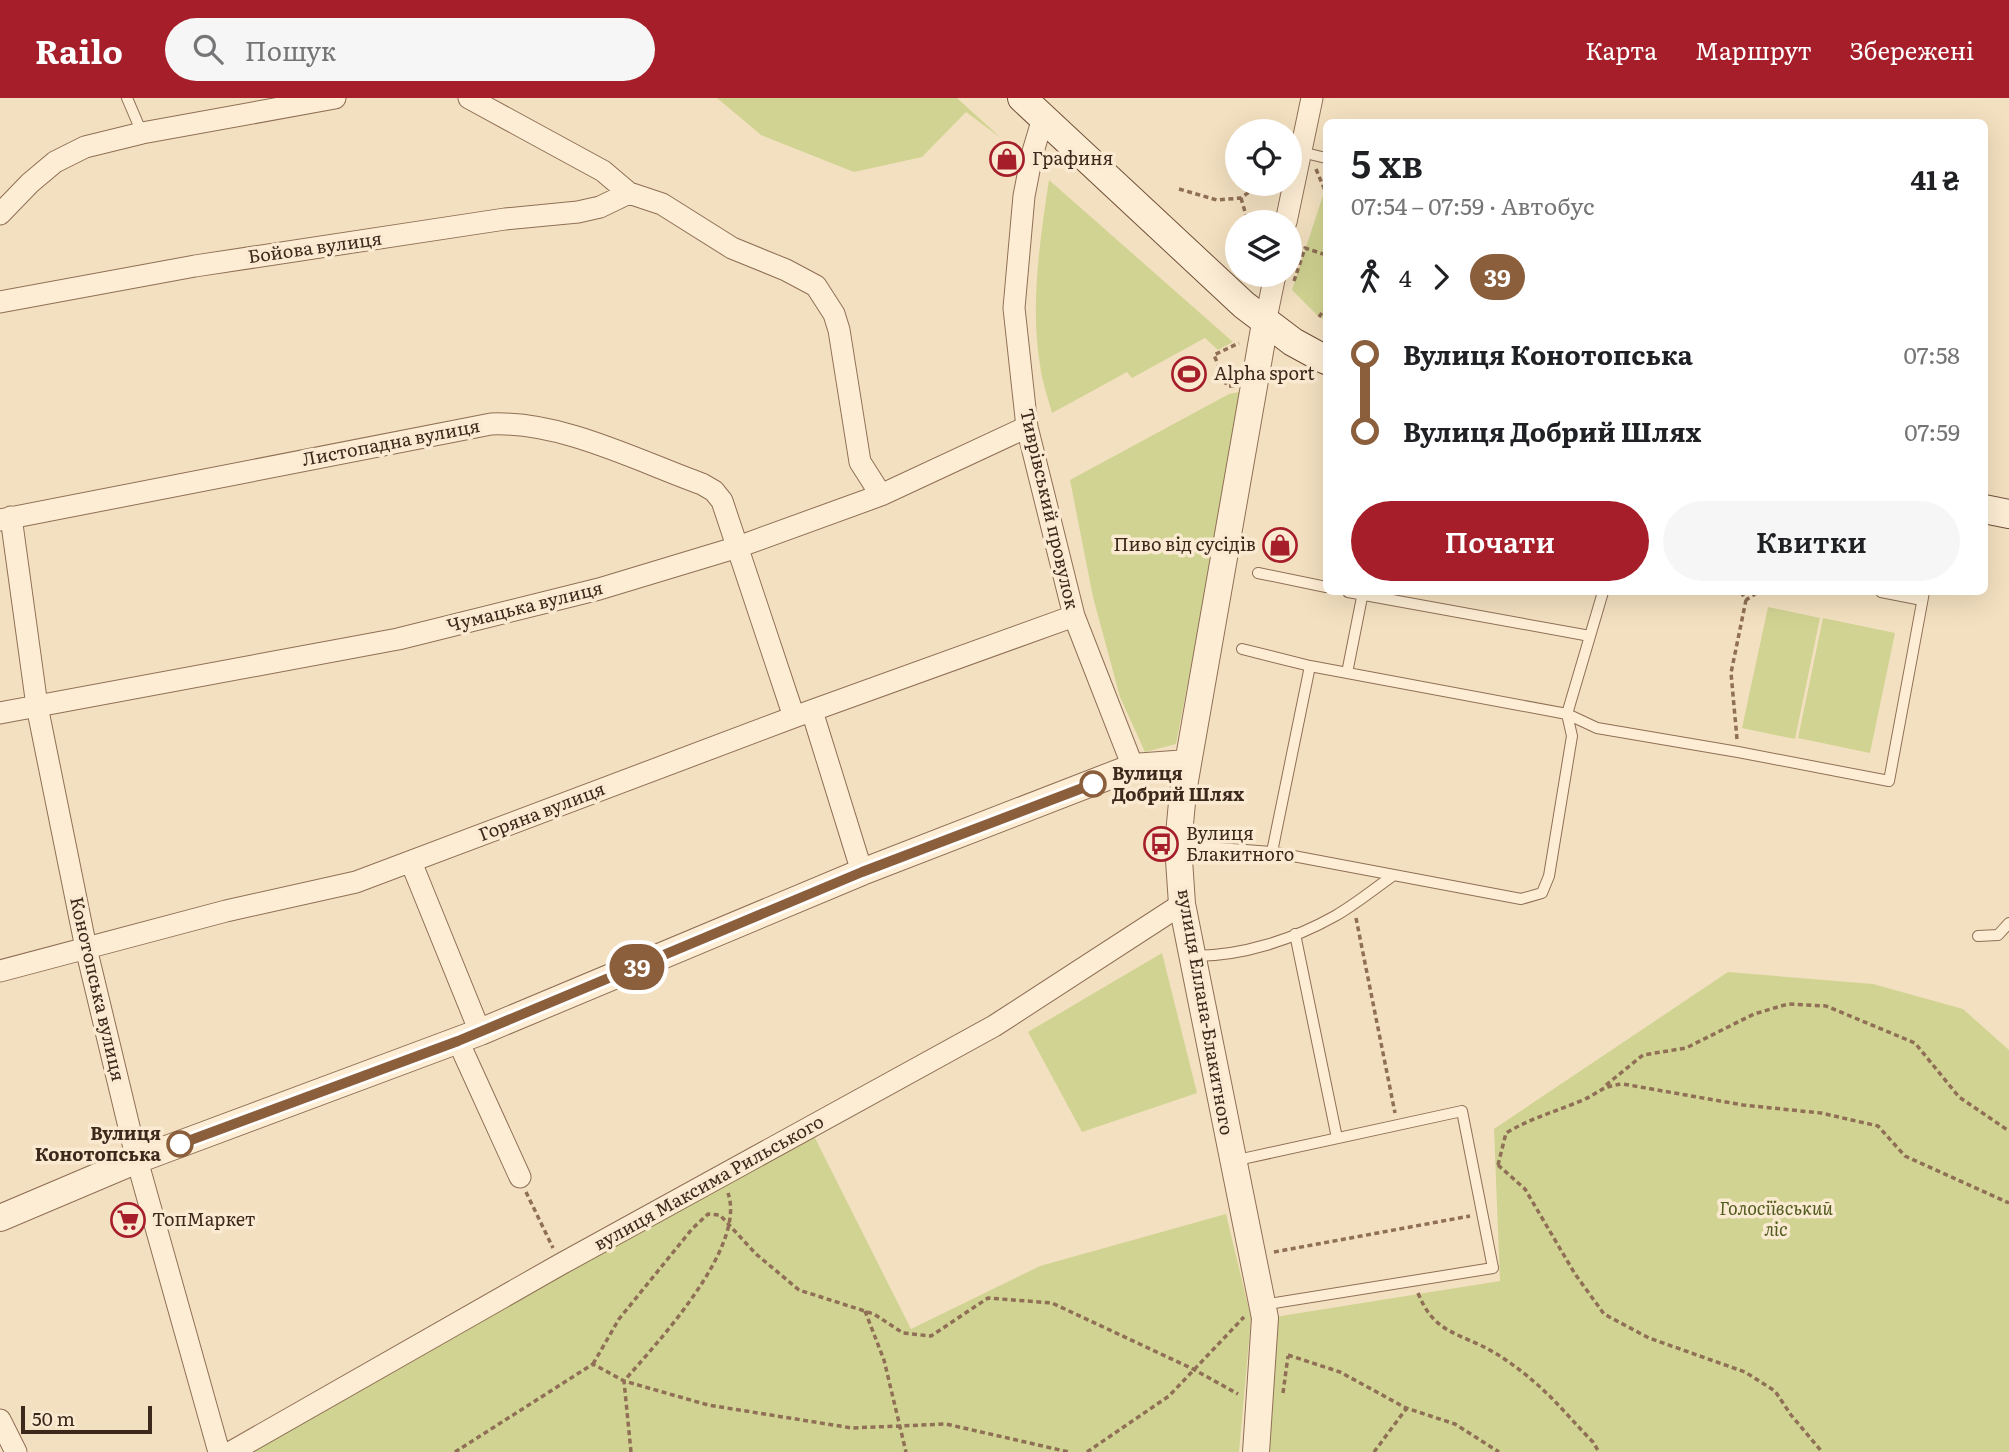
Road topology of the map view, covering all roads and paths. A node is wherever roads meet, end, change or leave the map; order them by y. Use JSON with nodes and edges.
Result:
{"nodes":[{"id":1,"x":127,"y":98,"type":"edge"},
{"id":2,"x":335,"y":98,"type":"edge"},
{"id":3,"x":470,"y":98,"type":"edge"},
{"id":4,"x":1022,"y":98,"type":"edge"},
{"id":5,"x":1312,"y":98,"type":"edge"},
{"id":6,"x":1043,"y":118,"type":"junction"},
{"id":7,"x":142,"y":133,"type":"junction"},
{"id":8,"x":1305,"y":153,"type":"junction"},
{"id":9,"x":1323,"y":157,"type":"edge"},
{"id":10,"x":1323,"y":187,"type":"edge"},
{"id":11,"x":1179,"y":189,"type":"dead end"},
{"id":12,"x":629,"y":193,"type":"junction"},
{"id":13,"x":1244,"y":196,"type":"edge"},
{"id":14,"x":1241,"y":198,"type":"junction"},
{"id":15,"x":1244,"y":210,"type":"edge"},
{"id":16,"x":1289,"y":210,"type":"edge"},
{"id":17,"x":0,"y":214,"type":"edge"},
{"id":18,"x":1323,"y":254,"type":"edge"},
{"id":19,"x":1272,"y":287,"type":"edge"},
{"id":20,"x":1292,"y":290,"type":"dead end"},
{"id":21,"x":0,"y":302,"type":"edge"},
{"id":22,"x":1323,"y":311,"type":"edge"},
{"id":23,"x":1319,"y":317,"type":"dead end"},
{"id":24,"x":1265,"y":323,"type":"junction"},
{"id":25,"x":1239,"y":343,"type":"dead end"},
{"id":26,"x":1323,"y":358,"type":"edge"},
{"id":27,"x":1252,"y":387,"type":"junction"},
{"id":28,"x":1027,"y":427,"type":"junction"},
{"id":29,"x":881,"y":495,"type":"junction"},
{"id":30,"x":1988,"y":510,"type":"edge"},
{"id":31,"x":2009,"y":514,"type":"edge"},
{"id":32,"x":6,"y":519,"type":"edge"},
{"id":33,"x":738,"y":547,"type":"junction"},
{"id":34,"x":1258,"y":573,"type":"dead end"},
{"id":35,"x":1323,"y":586,"type":"edge"},
{"id":36,"x":1363,"y":595,"type":"edge"},
{"id":37,"x":1374,"y":595,"type":"edge"},
{"id":38,"x":1602,"y":595,"type":"edge"},
{"id":39,"x":1743,"y":595,"type":"edge"},
{"id":40,"x":1754,"y":595,"type":"edge"},
{"id":41,"x":1923,"y":596,"type":"edge"},
{"id":42,"x":1746,"y":600,"type":"junction"},
{"id":43,"x":1073,"y":616,"type":"junction"},
{"id":44,"x":1590,"y":636,"type":"junction"},
{"id":45,"x":1242,"y":649,"type":"dead end"},
{"id":46,"x":1310,"y":666,"type":"junction"},
{"id":47,"x":1347,"y":673,"type":"junction"},
{"id":48,"x":37,"y":706,"type":"junction"},
{"id":49,"x":0,"y":713,"type":"edge"},
{"id":50,"x":803,"y":714,"type":"junction"},
{"id":51,"x":1567,"y":714,"type":"junction"},
{"id":52,"x":1738,"y":752,"type":"junction"},
{"id":53,"x":1188,"y":763,"type":"junction"},
{"id":54,"x":1133,"y":767,"type":"junction"},
{"id":55,"x":1178,"y":845,"type":"junction"},
{"id":56,"x":1272,"y":852,"type":"junction"},
{"id":57,"x":411,"y":862,"type":"junction"},
{"id":58,"x":862,"y":872,"type":"junction"},
{"id":59,"x":1394,"y":875,"type":"junction"},
{"id":60,"x":1353,"y":903,"type":"junction"},
{"id":61,"x":1182,"y":904,"type":"junction"},
{"id":62,"x":2009,"y":923,"type":"edge"},
{"id":63,"x":1295,"y":934,"type":"junction"},
{"id":64,"x":1978,"y":936,"type":"dead end"},
{"id":65,"x":86,"y":948,"type":"junction"},
{"id":66,"x":1192,"y":956,"type":"junction"},
{"id":67,"x":0,"y":971,"type":"edge"},
{"id":68,"x":469,"y":1037,"type":"junction"},
{"id":69,"x":1606,"y":1086,"type":"junction"},
{"id":70,"x":1398,"y":1125,"type":"junction"},
{"id":71,"x":2009,"y":1131,"type":"edge"},
{"id":72,"x":1337,"y":1138,"type":"junction"},
{"id":73,"x":137,"y":1160,"type":"junction"},
{"id":74,"x":1233,"y":1161,"type":"junction"},
{"id":75,"x":520,"y":1177,"type":"joint"},
{"id":76,"x":720,"y":1177,"type":"junction"},
{"id":77,"x":2009,"y":1203,"type":"edge"},
{"id":78,"x":1482,"y":1214,"type":"junction"},
{"id":79,"x":0,"y":1217,"type":"edge"},
{"id":80,"x":730,"y":1223,"type":"junction"},
{"id":81,"x":1252,"y":1256,"type":"junction"},
{"id":82,"x":561,"y":1264,"type":"junction"},
{"id":83,"x":1413,"y":1281,"type":"junction"},
{"id":84,"x":864,"y":1311,"type":"junction"},
{"id":85,"x":1253,"y":1311,"type":"junction"},
{"id":86,"x":1288,"y":1355,"type":"dead end"},
{"id":87,"x":593,"y":1364,"type":"junction"},
{"id":88,"x":1193,"y":1369,"type":"junction"},
{"id":89,"x":624,"y":1381,"type":"junction"},
{"id":90,"x":1249,"y":1401,"type":"dead end"},
{"id":91,"x":1406,"y":1408,"type":"junction"},
{"id":92,"x":0,"y":1420,"type":"edge"},
{"id":93,"x":900,"y":1426,"type":"junction"},
{"id":94,"x":16,"y":1452,"type":"edge"},
{"id":95,"x":219,"y":1452,"type":"edge"},
{"id":96,"x":230,"y":1452,"type":"edge"},
{"id":97,"x":455,"y":1452,"type":"edge"},
{"id":98,"x":631,"y":1452,"type":"edge"},
{"id":99,"x":906,"y":1452,"type":"edge"},
{"id":100,"x":1069,"y":1452,"type":"edge"},
{"id":101,"x":1087,"y":1452,"type":"edge"},
{"id":102,"x":1256,"y":1452,"type":"edge"},
{"id":103,"x":1374,"y":1452,"type":"edge"},
{"id":104,"x":1499,"y":1452,"type":"edge"},
{"id":105,"x":1599,"y":1452,"type":"edge"},
{"id":106,"x":1822,"y":1452,"type":"edge"}],
"edges":[{"from":1,"to":7,"type":"lane"},
{"from":2,"to":7,"type":"street"},
{"from":3,"to":12,"type":"street"},
{"from":4,"to":6,"type":"main road"},
{"from":5,"to":8,"type":"street"},
{"from":6,"to":24,"type":"main road"},
{"from":6,"to":28,"type":"street","name":"Тиврівський провулок"},
{"from":7,"to":17,"type":"street"},
{"from":8,"to":9,"type":"lane"},
{"from":8,"to":10,"type":"path"},
{"from":8,"to":16,"type":"street"},
{"from":11,"to":14,"type":"path"},
{"from":12,"to":21,"type":"street","name":"Бойова вулиця"},
{"from":12,"to":29,"type":"street"},
{"from":13,"to":14,"type":"path"},
{"from":14,"to":15,"type":"path"},
{"from":18,"to":20,"type":"path"},
{"from":19,"to":24,"type":"street"},
{"from":22,"to":23,"type":"path"},
{"from":24,"to":26,"type":"main road"},
{"from":24,"to":27,"type":"street","name":"вулиця Еллана-Блакитного"},
{"from":25,"to":27,"type":"path"},
{"from":27,"to":53,"type":"street","name":"вулиця Еллана-Блакитного"},
{"from":28,"to":29,"type":"street","name":"Чумацька вулиця"},
{"from":28,"to":43,"type":"street","name":"Тиврівський провулок"},
{"from":29,"to":33,"type":"street","name":"Чумацька вулиця"},
{"from":30,"to":31,"type":"main road"},
{"from":32,"to":33,"type":"street","name":"Листопадна вулиця"},
{"from":32,"to":48,"type":"street","name":"Конотопська вулиця"},
{"from":33,"to":48,"type":"street","name":"Чумацька вулиця"},
{"from":33,"to":50,"type":"street","name":"Листопадна вулиця"},
{"from":34,"to":35,"type":"lane"},
{"from":36,"to":47,"type":"lane"},
{"from":37,"to":44,"type":"lane"},
{"from":38,"to":44,"type":"lane"},
{"from":39,"to":42,"type":"path"},
{"from":40,"to":42,"type":"path"},
{"from":41,"to":52,"type":"lane"},
{"from":42,"to":52,"type":"path"},
{"from":43,"to":50,"type":"street","name":"Горяна вулиця"},
{"from":43,"to":54,"type":"street","name":"Тиврівський провулок"},
{"from":44,"to":51,"type":"lane"},
{"from":45,"to":46,"type":"lane"},
{"from":46,"to":47,"type":"lane"},
{"from":46,"to":56,"type":"lane"},
{"from":47,"to":51,"type":"lane"},
{"from":48,"to":49,"type":"street","name":"Чумацька вулиця"},
{"from":48,"to":65,"type":"street","name":"Конотопська вулиця"},
{"from":50,"to":57,"type":"street","name":"Горяна вулиця"},
{"from":50,"to":58,"type":"street","name":"Листопадна вулиця"},
{"from":51,"to":52,"type":"lane"},
{"from":51,"to":59,"type":"lane"},
{"from":53,"to":54,"type":"street"},
{"from":53,"to":55,"type":"street","name":"вулиця Еллана-Блакитного"},
{"from":54,"to":58,"type":"street"},
{"from":55,"to":56,"type":"lane"},
{"from":55,"to":61,"type":"street","name":"вулиця Еллана-Блакитного"},
{"from":56,"to":59,"type":"lane"},
{"from":57,"to":65,"type":"street","name":"Горяна вулиця"},
{"from":57,"to":68,"type":"street"},
{"from":58,"to":68,"type":"street"},
{"from":59,"to":60,"type":"lane"},
{"from":60,"to":63,"type":"lane"},
{"from":60,"to":70,"type":"path"},
{"from":61,"to":66,"type":"street","name":"вулиця Еллана-Блакитного"},
{"from":61,"to":76,"type":"street","name":"вулиця Максима Рильського"},
{"from":62,"to":64,"type":"lane"},
{"from":63,"to":66,"type":"lane"},
{"from":63,"to":72,"type":"lane"},
{"from":65,"to":67,"type":"street","name":"Горяна вулиця"},
{"from":65,"to":73,"type":"street","name":"Конотопська вулиця"},
{"from":66,"to":74,"type":"street","name":"вулиця Еллана-Блакитного"},
{"from":68,"to":73,"type":"street"},
{"from":68,"to":75,"type":"street"},
{"from":69,"to":71,"type":"path"},
{"from":69,"to":77,"type":"path"},
{"from":69,"to":106,"type":"path"},
{"from":70,"to":72,"type":"lane"},
{"from":70,"to":78,"type":"lane"},
{"from":72,"to":74,"type":"lane"},
{"from":73,"to":79,"type":"street"},
{"from":73,"to":95,"type":"street","name":"Конотопська вулиця"},
{"from":74,"to":81,"type":"street","name":"вулиця Еллана-Блакитного"},
{"from":75,"to":82,"type":"path"},
{"from":76,"to":80,"type":"path"},
{"from":76,"to":82,"type":"street","name":"вулиця Максима Рильського"},
{"from":78,"to":81,"type":"path"},
{"from":78,"to":83,"type":"lane"},
{"from":80,"to":84,"type":"path"},
{"from":80,"to":87,"type":"path"},
{"from":80,"to":89,"type":"path"},
{"from":81,"to":85,"type":"street","name":"вулиця Еллана-Блакитного"},
{"from":82,"to":96,"type":"street","name":"вулиця Максима Рильського"},
{"from":83,"to":85,"type":"lane"},
{"from":83,"to":105,"type":"path"},
{"from":84,"to":88,"type":"path"},
{"from":84,"to":93,"type":"path"},
{"from":85,"to":88,"type":"path"},
{"from":85,"to":102,"type":"street","name":"вулиця Еллана-Блакитного"},
{"from":86,"to":91,"type":"path"},
{"from":87,"to":89,"type":"path"},
{"from":87,"to":97,"type":"path"},
{"from":88,"to":90,"type":"path"},
{"from":88,"to":101,"type":"path"},
{"from":89,"to":93,"type":"path"},
{"from":89,"to":98,"type":"path"},
{"from":91,"to":103,"type":"path"},
{"from":91,"to":104,"type":"path"},
{"from":92,"to":94,"type":"street"},
{"from":93,"to":99,"type":"path"},
{"from":93,"to":100,"type":"path"}]}
